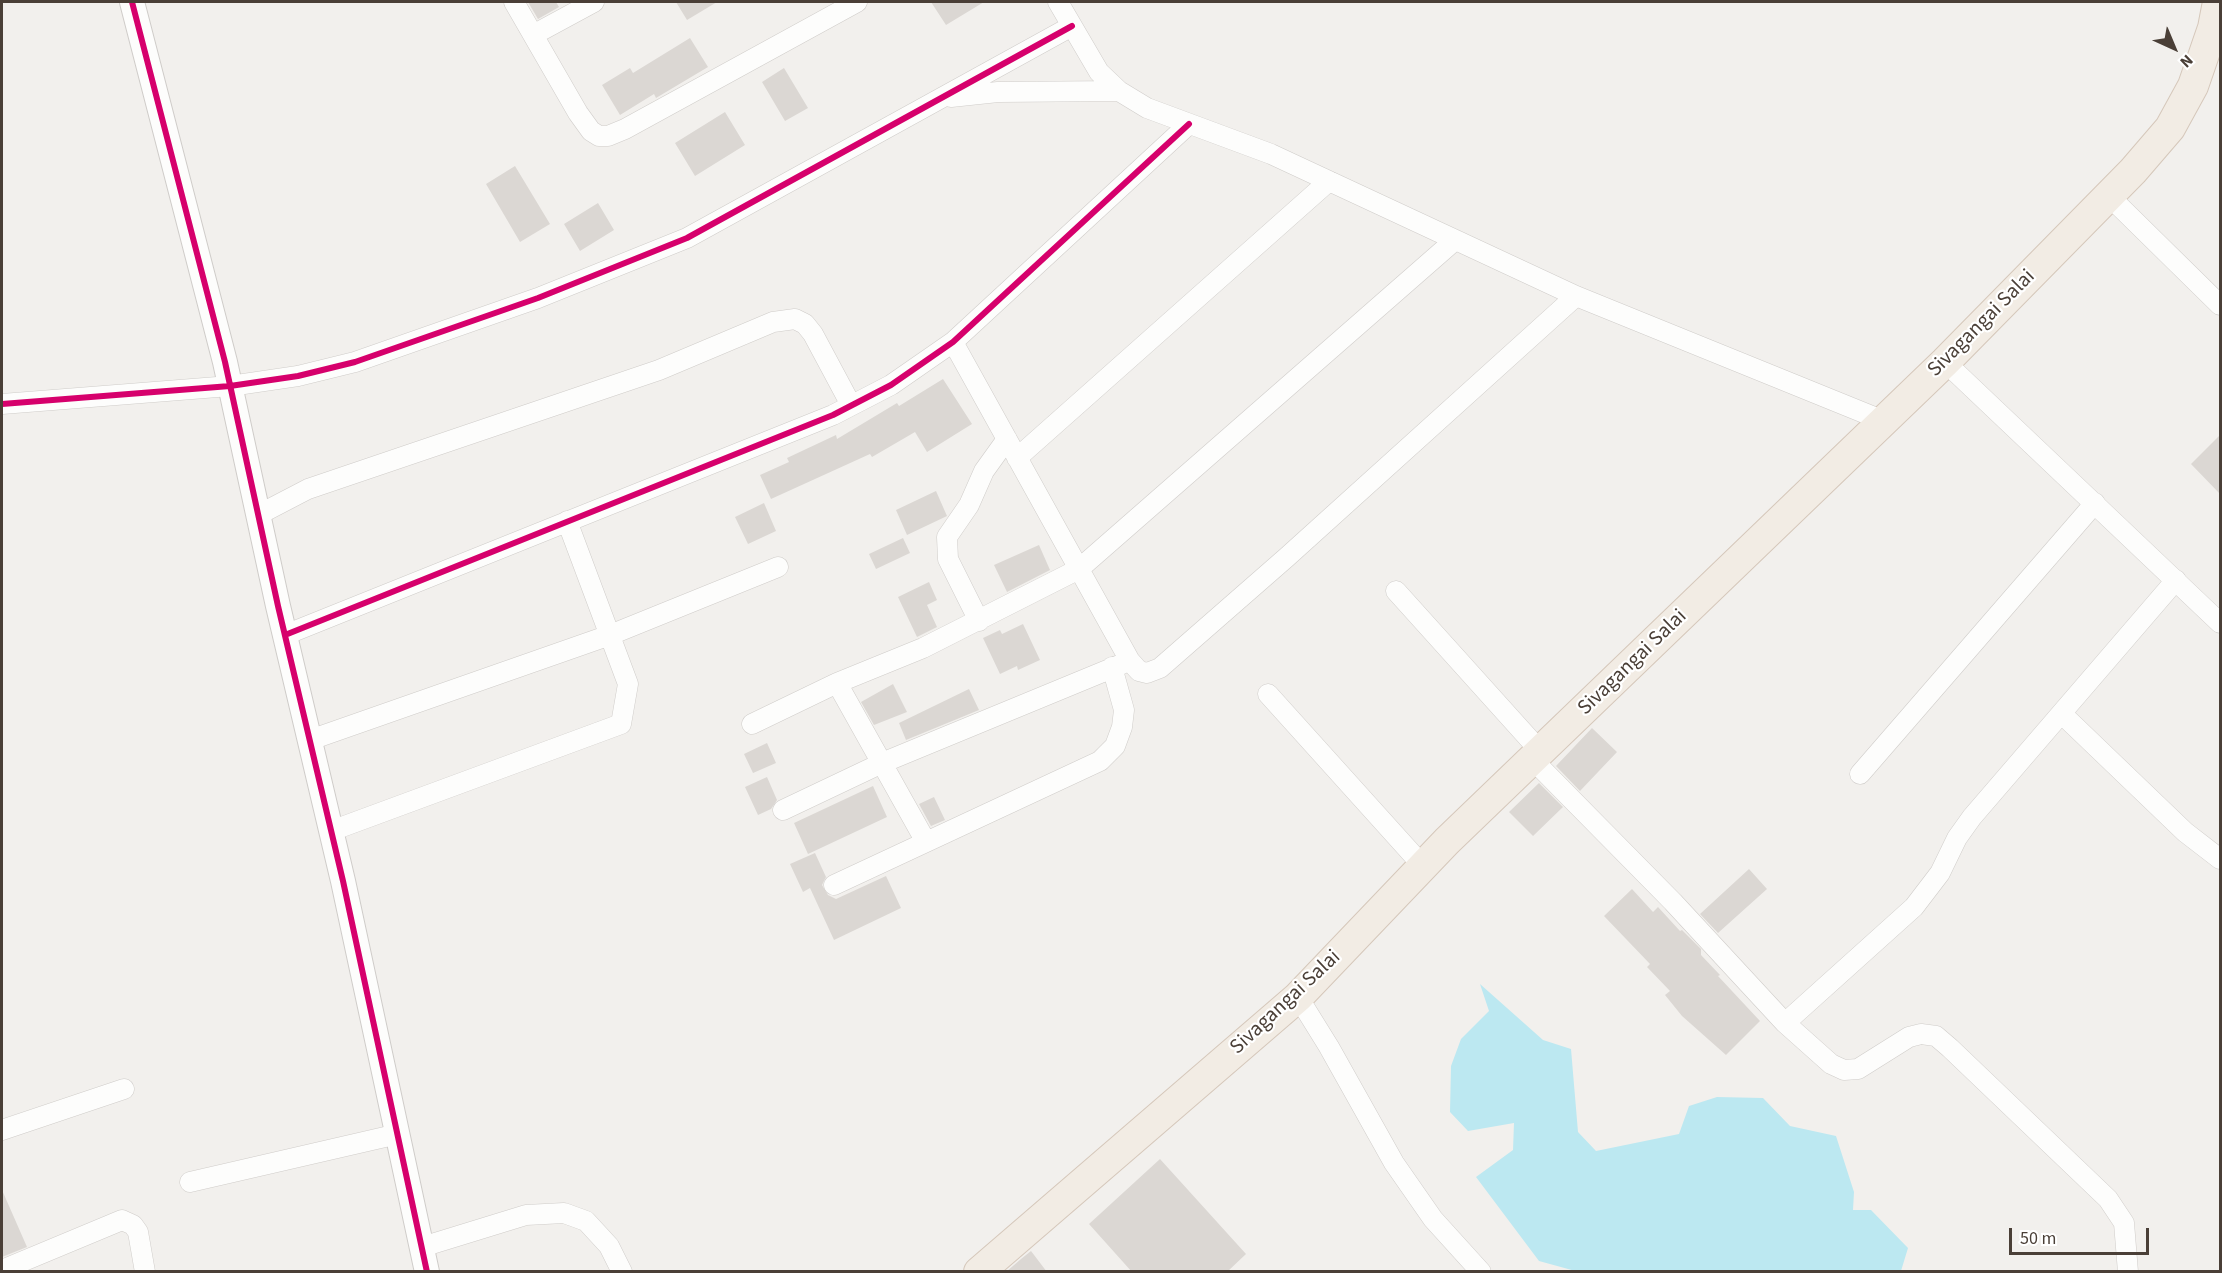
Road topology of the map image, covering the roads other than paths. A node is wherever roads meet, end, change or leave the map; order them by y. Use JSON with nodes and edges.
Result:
{"nodes":[{"id":1,"x":132,"y":2,"type":"edge"},
{"id":2,"x":514,"y":2,"type":"edge"},
{"id":3,"x":594,"y":2,"type":"edge"},
{"id":4,"x":857,"y":2,"type":"edge"},
{"id":5,"x":1058,"y":2,"type":"edge"},
{"id":6,"x":2218,"y":2,"type":"edge"},
{"id":7,"x":1072,"y":26,"type":"junction"},
{"id":8,"x":534,"y":35,"type":"junction"},
{"id":9,"x":1119,"y":91,"type":"junction"},
{"id":10,"x":942,"y":98,"type":"junction"},
{"id":11,"x":1189,"y":124,"type":"junction"},
{"id":12,"x":1329,"y":181,"type":"junction"},
{"id":13,"x":2108,"y":195,"type":"junction"},
{"id":14,"x":1455,"y":240,"type":"junction"},
{"id":15,"x":1575,"y":296,"type":"junction"},
{"id":16,"x":2220,"y":304,"type":"edge"},
{"id":17,"x":953,"y":342,"type":"junction"},
{"id":18,"x":1945,"y":362,"type":"junction"},
{"id":19,"x":230,"y":386,"type":"junction"},
{"id":20,"x":2,"y":404,"type":"edge"},
{"id":21,"x":851,"y":405,"type":"junction"},
{"id":22,"x":1884,"y":421,"type":"junction"},
{"id":23,"x":1007,"y":439,"type":"junction"},
{"id":24,"x":1017,"y":458,"type":"junction"},
{"id":25,"x":2095,"y":503,"type":"junction"},
{"id":26,"x":258,"y":515,"type":"junction"},
{"id":27,"x":567,"y":521,"type":"junction"},
{"id":28,"x":778,"y":567,"type":"dead end"},
{"id":29,"x":1079,"y":569,"type":"junction"},
{"id":30,"x":2176,"y":580,"type":"junction"},
{"id":31,"x":1396,"y":591,"type":"dead end"},
{"id":32,"x":979,"y":621,"type":"junction"},
{"id":33,"x":2220,"y":623,"type":"edge"},
{"id":34,"x":285,"y":635,"type":"junction"},
{"id":35,"x":610,"y":635,"type":"junction"},
{"id":36,"x":1121,"y":664,"type":"junction"},
{"id":37,"x":837,"y":683,"type":"junction"},
{"id":38,"x":1268,"y":694,"type":"dead end"},
{"id":39,"x":2062,"y":714,"type":"junction"},
{"id":40,"x":752,"y":724,"type":"dead end"},
{"id":41,"x":310,"y":740,"type":"junction"},
{"id":42,"x":1537,"y":756,"type":"junction"},
{"id":43,"x":882,"y":763,"type":"junction"},
{"id":44,"x":1860,"y":774,"type":"dead end"},
{"id":45,"x":783,"y":810,"type":"dead end"},
{"id":46,"x":331,"y":831,"type":"junction"},
{"id":47,"x":926,"y":842,"type":"junction"},
{"id":48,"x":2220,"y":859,"type":"edge"},
{"id":49,"x":1423,"y":866,"type":"junction"},
{"id":50,"x":834,"y":885,"type":"dead end"},
{"id":51,"x":1298,"y":997,"type":"junction"},
{"id":52,"x":1785,"y":1023,"type":"junction"},
{"id":53,"x":124,"y":1089,"type":"dead end"},
{"id":54,"x":2,"y":1130,"type":"edge"},
{"id":55,"x":398,"y":1134,"type":"junction"},
{"id":56,"x":190,"y":1182,"type":"dead end"},
{"id":57,"x":422,"y":1247,"type":"junction"},
{"id":58,"x":2,"y":1270,"type":"edge"},
{"id":59,"x":145,"y":1272,"type":"edge"},
{"id":60,"x":427,"y":1272,"type":"edge"},
{"id":61,"x":622,"y":1272,"type":"edge"},
{"id":62,"x":979,"y":1272,"type":"edge"},
{"id":63,"x":1481,"y":1272,"type":"edge"},
{"id":64,"x":2128,"y":1272,"type":"edge"}],
"edges":[{"from":1,"to":19,"type":"street"},
{"from":2,"to":8,"type":"street"},
{"from":3,"to":8,"type":"street"},
{"from":4,"to":8,"type":"street"},
{"from":5,"to":7,"type":"street"},
{"from":6,"to":13,"type":"main road","name":"Sivagangai Salai"},
{"from":7,"to":9,"type":"street"},
{"from":7,"to":10,"type":"street"},
{"from":9,"to":10,"type":"street"},
{"from":9,"to":11,"type":"street"},
{"from":10,"to":19,"type":"street"},
{"from":11,"to":12,"type":"street"},
{"from":11,"to":17,"type":"street"},
{"from":12,"to":14,"type":"street"},
{"from":12,"to":24,"type":"street"},
{"from":13,"to":16,"type":"street"},
{"from":13,"to":18,"type":"main road","name":"Sivagangai Salai"},
{"from":14,"to":15,"type":"street"},
{"from":14,"to":29,"type":"street"},
{"from":15,"to":22,"type":"street"},
{"from":15,"to":36,"type":"street"},
{"from":17,"to":21,"type":"street"},
{"from":17,"to":23,"type":"street"},
{"from":18,"to":22,"type":"main road","name":"Sivagangai Salai"},
{"from":18,"to":25,"type":"street"},
{"from":19,"to":20,"type":"street"},
{"from":19,"to":26,"type":"street"},
{"from":21,"to":26,"type":"street"},
{"from":21,"to":27,"type":"street"},
{"from":22,"to":42,"type":"main road","name":"Sivagangai Salai"},
{"from":23,"to":24,"type":"street"},
{"from":23,"to":32,"type":"street"},
{"from":24,"to":29,"type":"street"},
{"from":25,"to":30,"type":"street"},
{"from":25,"to":44,"type":"street"},
{"from":26,"to":34,"type":"street"},
{"from":27,"to":34,"type":"street"},
{"from":27,"to":35,"type":"street"},
{"from":28,"to":35,"type":"street"},
{"from":29,"to":32,"type":"street"},
{"from":29,"to":36,"type":"street"},
{"from":30,"to":33,"type":"street"},
{"from":30,"to":39,"type":"street"},
{"from":31,"to":42,"type":"street"},
{"from":32,"to":37,"type":"street"},
{"from":34,"to":41,"type":"street"},
{"from":35,"to":41,"type":"street"},
{"from":35,"to":46,"type":"street"},
{"from":36,"to":43,"type":"street"},
{"from":36,"to":47,"type":"street"},
{"from":37,"to":40,"type":"street"},
{"from":37,"to":43,"type":"street"},
{"from":38,"to":49,"type":"street"},
{"from":39,"to":48,"type":"street"},
{"from":39,"to":52,"type":"street"},
{"from":41,"to":46,"type":"street"},
{"from":42,"to":49,"type":"main road","name":"Sivagangai Salai"},
{"from":42,"to":52,"type":"street"},
{"from":43,"to":45,"type":"street"},
{"from":43,"to":47,"type":"street"},
{"from":46,"to":55,"type":"street"},
{"from":47,"to":50,"type":"street"},
{"from":49,"to":51,"type":"main road","name":"Sivagangai Salai"},
{"from":51,"to":62,"type":"main road","name":"Sivagangai Salai"},
{"from":51,"to":63,"type":"street"},
{"from":52,"to":64,"type":"street"},
{"from":53,"to":54,"type":"street"},
{"from":55,"to":56,"type":"street"},
{"from":55,"to":57,"type":"street"},
{"from":57,"to":60,"type":"street"},
{"from":57,"to":61,"type":"street"},
{"from":58,"to":59,"type":"street"}]}
